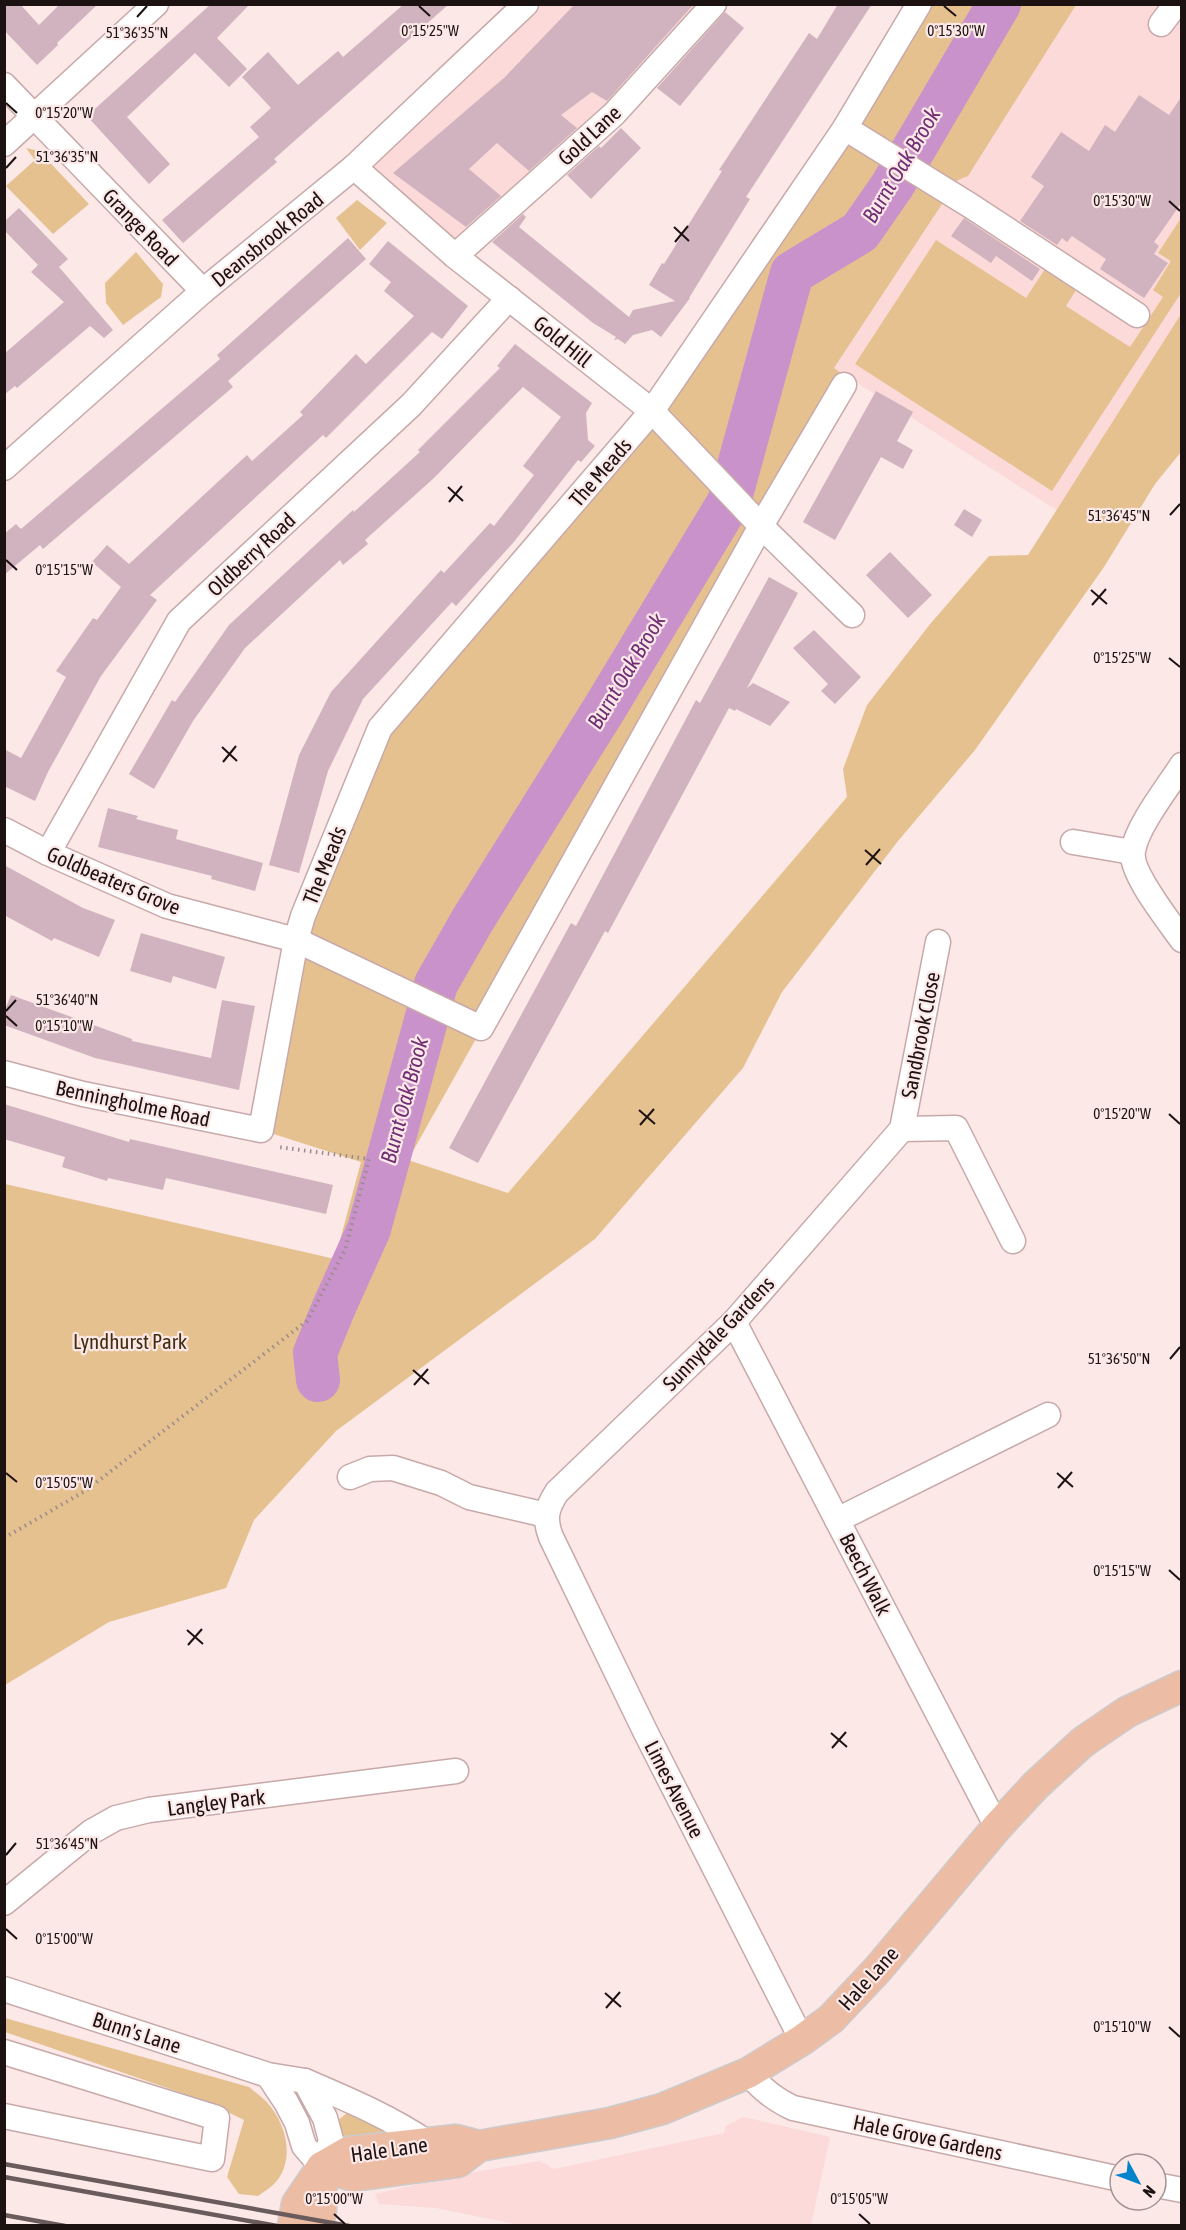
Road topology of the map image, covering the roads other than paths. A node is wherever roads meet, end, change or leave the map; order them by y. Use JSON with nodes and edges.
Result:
{"nodes":[{"id":1,"x":156,"y":4,"type":"edge"},
{"id":2,"x":526,"y":4,"type":"edge"},
{"id":3,"x":714,"y":4,"type":"edge"},
{"id":4,"x":920,"y":4,"type":"edge"},
{"id":5,"x":1176,"y":4,"type":"edge"},
{"id":6,"x":1161,"y":24,"type":"dead end"},
{"id":7,"x":4,"y":85,"type":"edge"},
{"id":8,"x":34,"y":116,"type":"junction"},
{"id":9,"x":845,"y":128,"type":"junction"},
{"id":10,"x":4,"y":144,"type":"edge"},
{"id":11,"x":354,"y":167,"type":"junction"},
{"id":12,"x":455,"y":256,"type":"junction"},
{"id":13,"x":203,"y":291,"type":"junction"},
{"id":14,"x":509,"y":298,"type":"junction"},
{"id":15,"x":1137,"y":315,"type":"dead end"},
{"id":16,"x":844,"y":385,"type":"dead end"},
{"id":17,"x":652,"y":411,"type":"junction"},
{"id":18,"x":4,"y":468,"type":"edge"},
{"id":19,"x":761,"y":526,"type":"junction"},
{"id":20,"x":852,"y":615,"type":"dead end"},
{"id":21,"x":1182,"y":765,"type":"edge"},
{"id":22,"x":4,"y":831,"type":"edge"},
{"id":23,"x":1073,"y":842,"type":"dead end"},
{"id":24,"x":1132,"y":852,"type":"junction"},
{"id":25,"x":48,"y":853,"type":"junction"},
{"id":26,"x":296,"y":940,"type":"junction"},
{"id":27,"x":1182,"y":940,"type":"edge"},
{"id":28,"x":938,"y":942,"type":"dead end"},
{"id":29,"x":4,"y":1073,"type":"edge"},
{"id":30,"x":902,"y":1129,"type":"junction"},
{"id":31,"x":261,"y":1130,"type":"joint"},
{"id":32,"x":1013,"y":1241,"type":"dead end"},
{"id":33,"x":734,"y":1322,"type":"junction"},
{"id":34,"x":1048,"y":1415,"type":"dead end"},
{"id":35,"x":350,"y":1477,"type":"dead end"},
{"id":36,"x":837,"y":1520,"type":"junction"},
{"id":37,"x":548,"y":1526,"type":"junction"},
{"id":38,"x":1182,"y":1686,"type":"edge"},
{"id":39,"x":456,"y":1771,"type":"dead end"},
{"id":40,"x":997,"y":1827,"type":"junction"},
{"id":41,"x":4,"y":1903,"type":"edge"},
{"id":42,"x":4,"y":1989,"type":"edge"},
{"id":43,"x":802,"y":2040,"type":"junction"},
{"id":44,"x":4,"y":2052,"type":"edge"},
{"id":45,"x":748,"y":2073,"type":"junction"},
{"id":46,"x":268,"y":2075,"type":"junction"},
{"id":47,"x":305,"y":2081,"type":"junction"},
{"id":48,"x":4,"y":2116,"type":"edge"},
{"id":49,"x":428,"y":2143,"type":"junction"},
{"id":50,"x":479,"y":2146,"type":"junction"},
{"id":51,"x":322,"y":2167,"type":"junction"},
{"id":52,"x":1108,"y":2176,"type":"edge"},
{"id":53,"x":293,"y":2226,"type":"edge"},
{"id":54,"x":318,"y":2226,"type":"edge"}],
"edges":[{"from":1,"to":8,"type":"street"},
{"from":2,"to":11,"type":"street","name":"Deansbrook Road"},
{"from":3,"to":12,"type":"street","name":"Gold Lane"},
{"from":4,"to":9,"type":"street","name":"The Meads"},
{"from":5,"to":6,"type":"street"},
{"from":7,"to":8,"type":"street","name":"Grange Road"},
{"from":8,"to":10,"type":"street"},
{"from":8,"to":13,"type":"street","name":"Grange Road"},
{"from":9,"to":15,"type":"street"},
{"from":9,"to":17,"type":"street","name":"The Meads"},
{"from":11,"to":12,"type":"street","name":"Gold Hill"},
{"from":11,"to":13,"type":"street","name":"Deansbrook Road"},
{"from":12,"to":14,"type":"street","name":"Gold Hill"},
{"from":13,"to":18,"type":"street","name":"Deansbrook Road"},
{"from":14,"to":17,"type":"street","name":"Gold Hill"},
{"from":14,"to":25,"type":"street","name":"Oldberry Road"},
{"from":16,"to":19,"type":"street"},
{"from":17,"to":19,"type":"street","name":"Gold Hill"},
{"from":17,"to":26,"type":"street","name":"The Meads"},
{"from":19,"to":20,"type":"street"},
{"from":19,"to":26,"type":"street"},
{"from":21,"to":24,"type":"street"},
{"from":22,"to":25,"type":"street","name":"Goldbeaters Grove"},
{"from":23,"to":24,"type":"street"},
{"from":24,"to":27,"type":"street"},
{"from":25,"to":26,"type":"street","name":"Goldbeaters Grove"},
{"from":26,"to":31,"type":"street","name":"The Meads"},
{"from":28,"to":30,"type":"street","name":"Sandbrook Close"},
{"from":29,"to":31,"type":"street","name":"Benningholme Road"},
{"from":30,"to":32,"type":"street"},
{"from":30,"to":33,"type":"street","name":"Sunnydale Gardens"},
{"from":33,"to":36,"type":"street","name":"Beech Walk"},
{"from":33,"to":37,"type":"street","name":"Sunnydale Gardens"},
{"from":34,"to":36,"type":"street"},
{"from":35,"to":37,"type":"street"},
{"from":36,"to":40,"type":"street","name":"Beech Walk"},
{"from":37,"to":43,"type":"street","name":"Limes Avenue"},
{"from":38,"to":40,"type":"main road","name":"Hale Lane"},
{"from":39,"to":41,"type":"street","name":"Langley Park"},
{"from":40,"to":43,"type":"main road","name":"Hale Lane"},
{"from":42,"to":46,"type":"street","name":"Bunn's Lane"},
{"from":43,"to":45,"type":"main road","name":"Hale Lane"},
{"from":44,"to":48,"type":"street"},
{"from":45,"to":50,"type":"main road","name":"Hale Lane"},
{"from":45,"to":52,"type":"street","name":"Hale Grove Gardens"},
{"from":46,"to":47,"type":"street","name":"Bunn's Lane"},
{"from":46,"to":51,"type":"street"},
{"from":47,"to":49,"type":"street","name":"Bunn's Lane"},
{"from":47,"to":51,"type":"street"},
{"from":49,"to":50,"type":"main road","name":"Hale Lane"},
{"from":49,"to":51,"type":"main road","name":"Hale Lane"},
{"from":50,"to":51,"type":"main road","name":"Hale Lane"},
{"from":51,"to":53,"type":"main road"},
{"from":51,"to":54,"type":"main road"}]}
